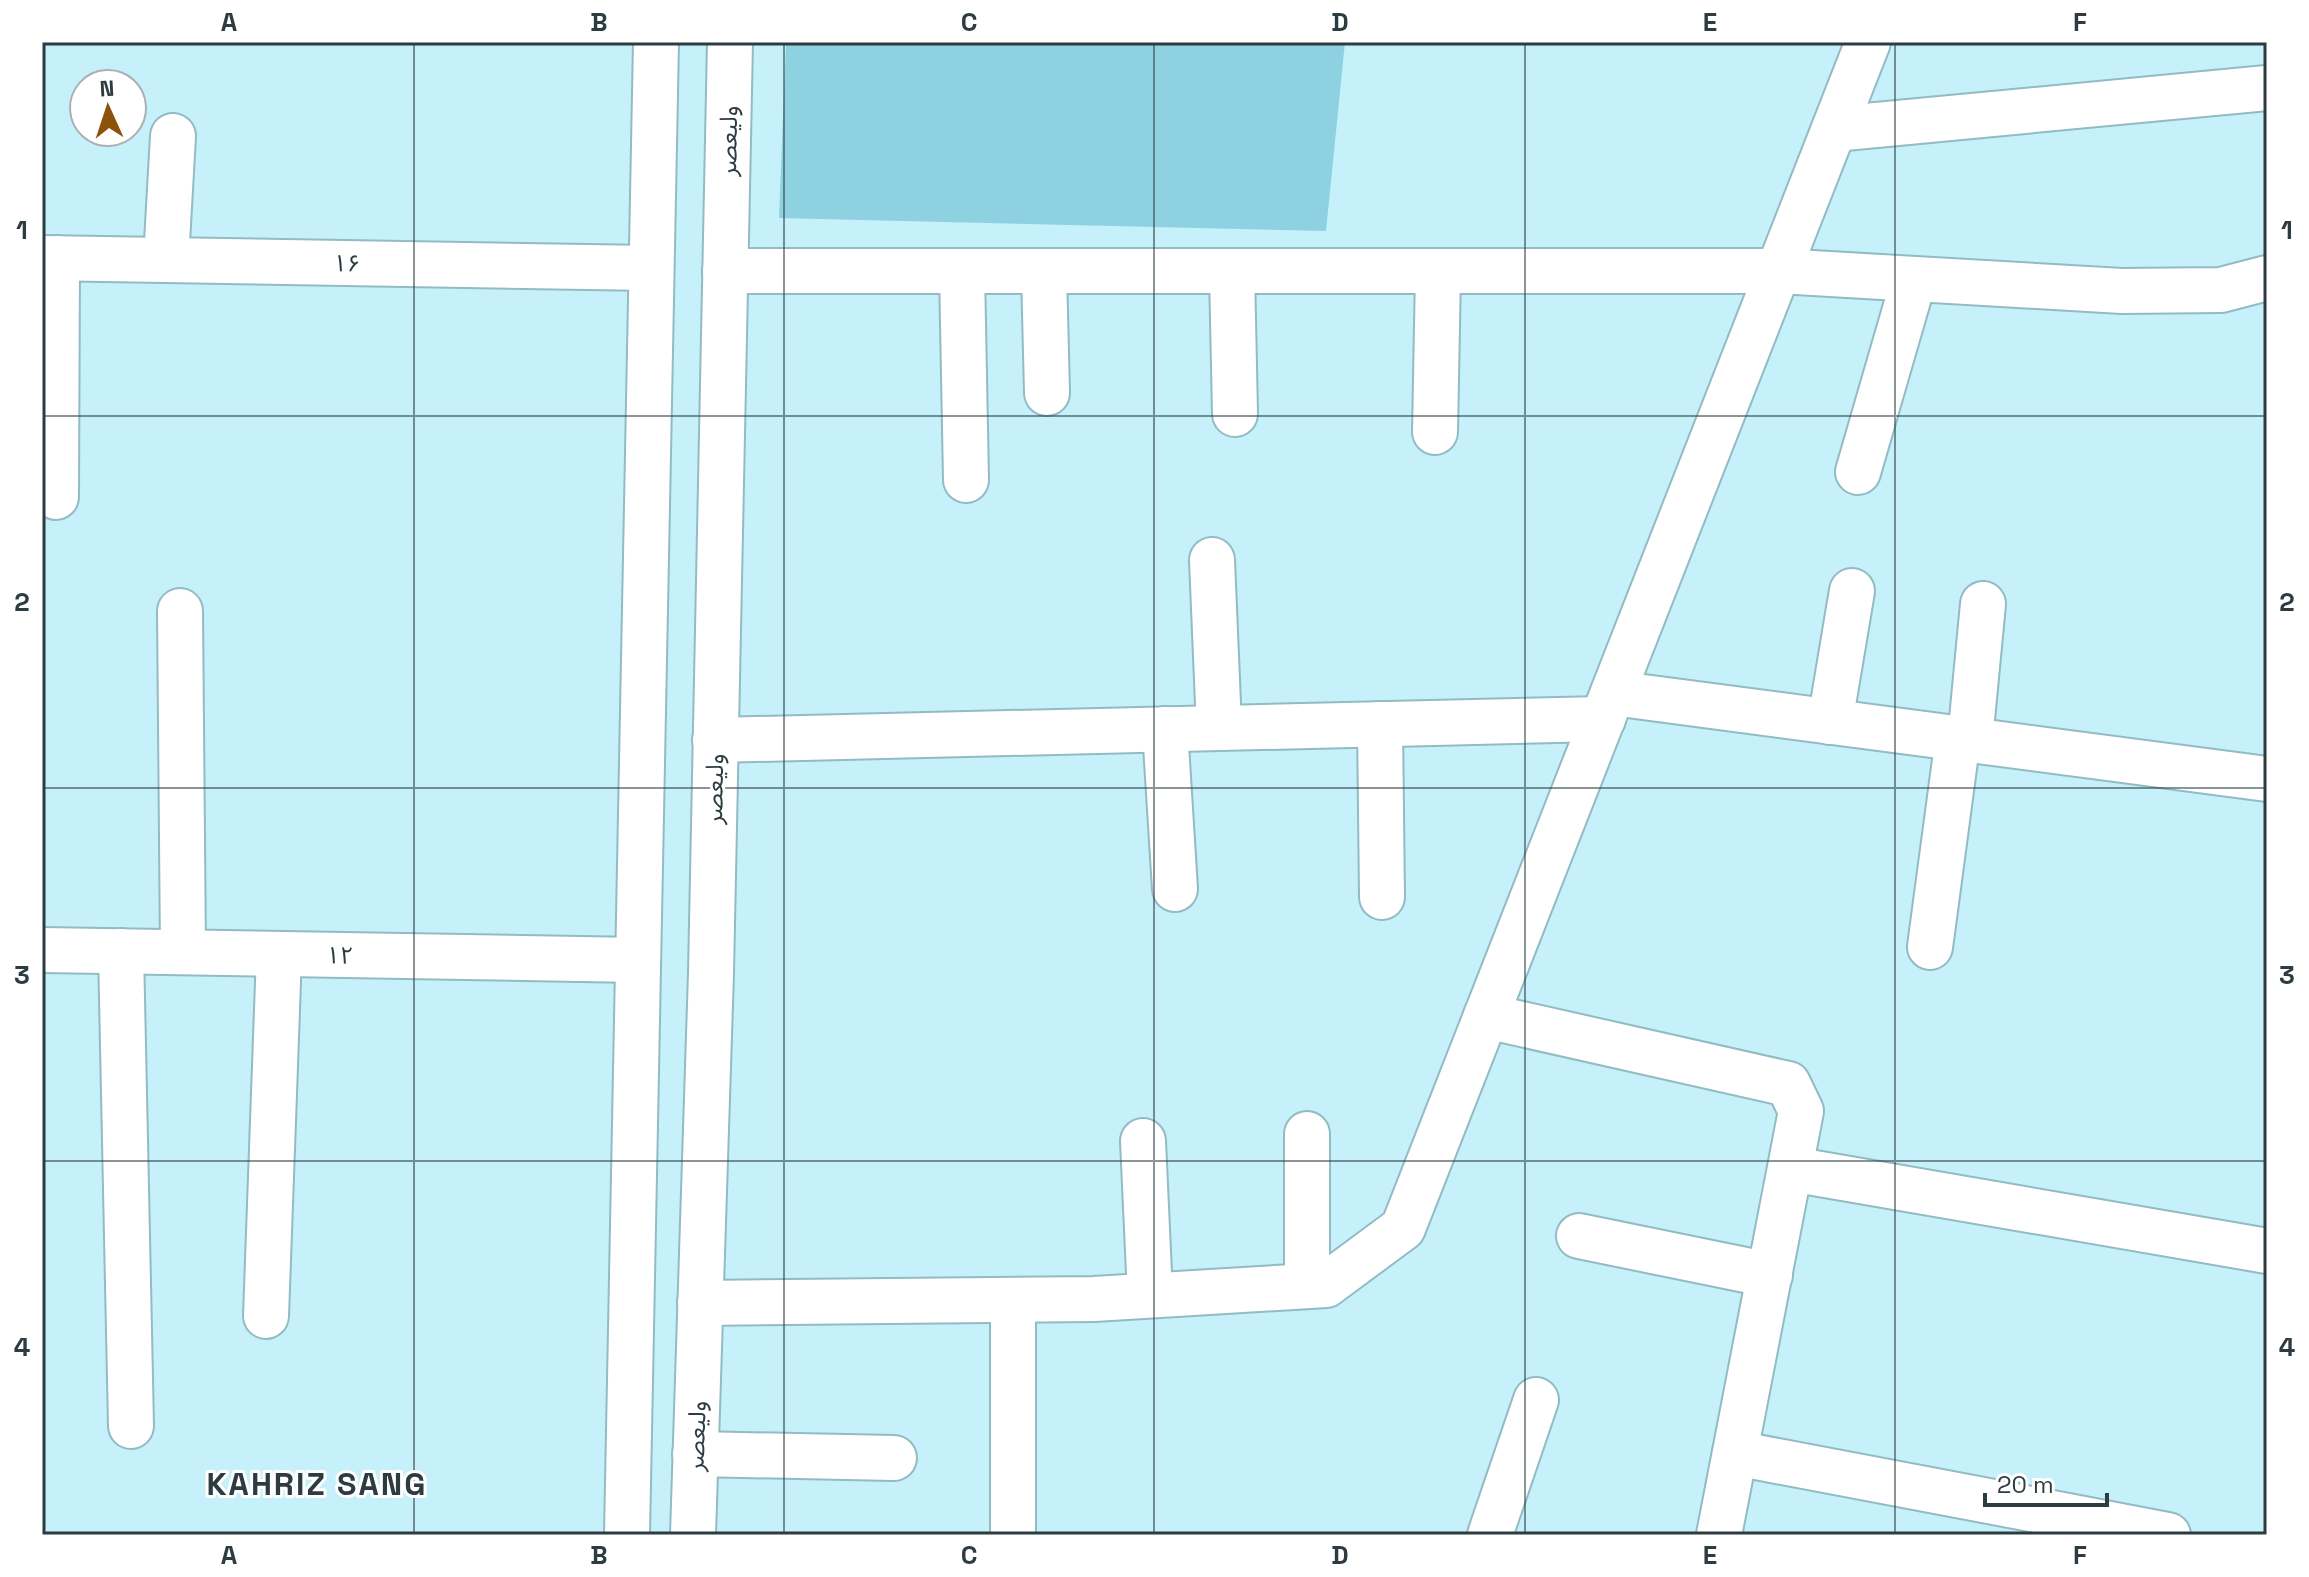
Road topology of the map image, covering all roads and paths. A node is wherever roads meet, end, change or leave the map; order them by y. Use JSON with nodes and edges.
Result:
{"nodes":[{"id":1,"x":656,"y":42,"type":"edge"},
{"id":2,"x":730,"y":42,"type":"edge"},
{"id":3,"x":1868,"y":42,"type":"edge"},
{"id":4,"x":2267,"y":88,"type":"edge"},
{"id":5,"x":1834,"y":129,"type":"junction"},
{"id":6,"x":173,"y":136,"type":"dead end"},
{"id":7,"x":50,"y":258,"type":"edge"},
{"id":8,"x":166,"y":260,"type":"junction"},
{"id":9,"x":651,"y":268,"type":"junction"},
{"id":10,"x":725,"y":271,"type":"junction"},
{"id":11,"x":962,"y":271,"type":"junction"},
{"id":12,"x":1778,"y":271,"type":"junction"},
{"id":13,"x":1044,"y":272,"type":"junction"},
{"id":14,"x":1232,"y":272,"type":"junction"},
{"id":15,"x":1438,"y":273,"type":"junction"},
{"id":16,"x":2267,"y":278,"type":"edge"},
{"id":17,"x":1914,"y":279,"type":"junction"},
{"id":18,"x":1047,"y":393,"type":"dead end"},
{"id":19,"x":1235,"y":414,"type":"dead end"},
{"id":20,"x":1435,"y":432,"type":"dead end"},
{"id":21,"x":1858,"y":472,"type":"dead end"},
{"id":22,"x":966,"y":480,"type":"dead end"},
{"id":23,"x":56,"y":497,"type":"dead end"},
{"id":24,"x":1212,"y":560,"type":"dead end"},
{"id":25,"x":1852,"y":591,"type":"dead end"},
{"id":26,"x":1983,"y":604,"type":"dead end"},
{"id":27,"x":180,"y":611,"type":"dead end"},
{"id":28,"x":1608,"y":706,"type":"junction"},
{"id":29,"x":1830,"y":722,"type":"junction"},
{"id":30,"x":1380,"y":724,"type":"junction"},
{"id":31,"x":1219,"y":728,"type":"junction"},
{"id":32,"x":1165,"y":729,"type":"junction"},
{"id":33,"x":1964,"y":739,"type":"junction"},
{"id":34,"x":715,"y":740,"type":"junction"},
{"id":35,"x":2267,"y":779,"type":"edge"},
{"id":36,"x":1175,"y":889,"type":"dead end"},
{"id":37,"x":1382,"y":897,"type":"dead end"},
{"id":38,"x":1930,"y":947,"type":"dead end"},
{"id":39,"x":42,"y":950,"type":"edge"},
{"id":40,"x":121,"y":951,"type":"junction"},
{"id":41,"x":183,"y":952,"type":"junction"},
{"id":42,"x":279,"y":954,"type":"junction"},
{"id":43,"x":638,"y":960,"type":"junction"},
{"id":44,"x":1486,"y":1016,"type":"junction"},
{"id":45,"x":1307,"y":1134,"type":"dead end"},
{"id":46,"x":1143,"y":1141,"type":"dead end"},
{"id":47,"x":1791,"y":1169,"type":"junction"},
{"id":48,"x":1579,"y":1236,"type":"dead end"},
{"id":49,"x":2267,"y":1251,"type":"edge"},
{"id":50,"x":1770,"y":1275,"type":"junction"},
{"id":51,"x":1307,"y":1286,"type":"junction"},
{"id":52,"x":1150,"y":1295,"type":"junction"},
{"id":53,"x":1013,"y":1300,"type":"junction"},
{"id":54,"x":700,"y":1303,"type":"junction"},
{"id":55,"x":266,"y":1316,"type":"dead end"},
{"id":56,"x":1536,"y":1400,"type":"dead end"},
{"id":57,"x":131,"y":1426,"type":"dead end"},
{"id":58,"x":1735,"y":1453,"type":"junction"},
{"id":59,"x":695,"y":1454,"type":"junction"},
{"id":60,"x":894,"y":1458,"type":"dead end"},
{"id":61,"x":627,"y":1535,"type":"edge"},
{"id":62,"x":693,"y":1535,"type":"edge"},
{"id":63,"x":1013,"y":1535,"type":"edge"},
{"id":64,"x":1490,"y":1535,"type":"edge"},
{"id":65,"x":1719,"y":1535,"type":"edge"},
{"id":66,"x":2168,"y":1535,"type":"edge"}],
"edges":[{"from":1,"to":9,"type":"street"},
{"from":2,"to":10,"type":"street","name":"ولیعصر"},
{"from":3,"to":5,"type":"street"},
{"from":4,"to":5,"type":"street"},
{"from":5,"to":12,"type":"street"},
{"from":6,"to":8,"type":"street"},
{"from":7,"to":8,"type":"street","name":"۱۶"},
{"from":7,"to":23,"type":"street"},
{"from":8,"to":9,"type":"street","name":"۱۶"},
{"from":9,"to":43,"type":"street"},
{"from":10,"to":11,"type":"street"},
{"from":10,"to":34,"type":"street","name":"ولیعصر"},
{"from":11,"to":13,"type":"street"},
{"from":11,"to":22,"type":"street"},
{"from":12,"to":15,"type":"street"},
{"from":12,"to":17,"type":"street"},
{"from":12,"to":28,"type":"street"},
{"from":13,"to":14,"type":"street"},
{"from":13,"to":18,"type":"street"},
{"from":14,"to":15,"type":"street"},
{"from":14,"to":19,"type":"street"},
{"from":15,"to":20,"type":"street"},
{"from":16,"to":17,"type":"street"},
{"from":17,"to":21,"type":"street"},
{"from":24,"to":31,"type":"street"},
{"from":25,"to":29,"type":"street"},
{"from":26,"to":33,"type":"street"},
{"from":27,"to":41,"type":"street"},
{"from":28,"to":29,"type":"street"},
{"from":28,"to":30,"type":"street"},
{"from":28,"to":44,"type":"street"},
{"from":29,"to":33,"type":"street"},
{"from":30,"to":31,"type":"street"},
{"from":30,"to":37,"type":"street"},
{"from":31,"to":32,"type":"street"},
{"from":32,"to":34,"type":"street"},
{"from":32,"to":36,"type":"street"},
{"from":33,"to":35,"type":"street"},
{"from":33,"to":38,"type":"street"},
{"from":34,"to":54,"type":"street","name":"ولیعصر"},
{"from":39,"to":40,"type":"street","name":"۱۲"},
{"from":40,"to":41,"type":"street","name":"۱۲"},
{"from":40,"to":57,"type":"street"},
{"from":41,"to":42,"type":"street","name":"۱۲"},
{"from":42,"to":43,"type":"street","name":"۱۲"},
{"from":42,"to":55,"type":"street"},
{"from":43,"to":61,"type":"street"},
{"from":44,"to":47,"type":"street"},
{"from":44,"to":51,"type":"street"},
{"from":45,"to":51,"type":"street"},
{"from":46,"to":52,"type":"street"},
{"from":47,"to":49,"type":"street"},
{"from":47,"to":50,"type":"street"},
{"from":48,"to":50,"type":"street"},
{"from":50,"to":58,"type":"street"},
{"from":51,"to":52,"type":"street"},
{"from":52,"to":53,"type":"street"},
{"from":53,"to":54,"type":"street"},
{"from":53,"to":63,"type":"street"},
{"from":54,"to":59,"type":"street","name":"ولیعصر"},
{"from":56,"to":64,"type":"street"},
{"from":58,"to":65,"type":"street"},
{"from":58,"to":66,"type":"street"},
{"from":59,"to":60,"type":"street"},
{"from":59,"to":62,"type":"street","name":"ولیعصر"}]}
